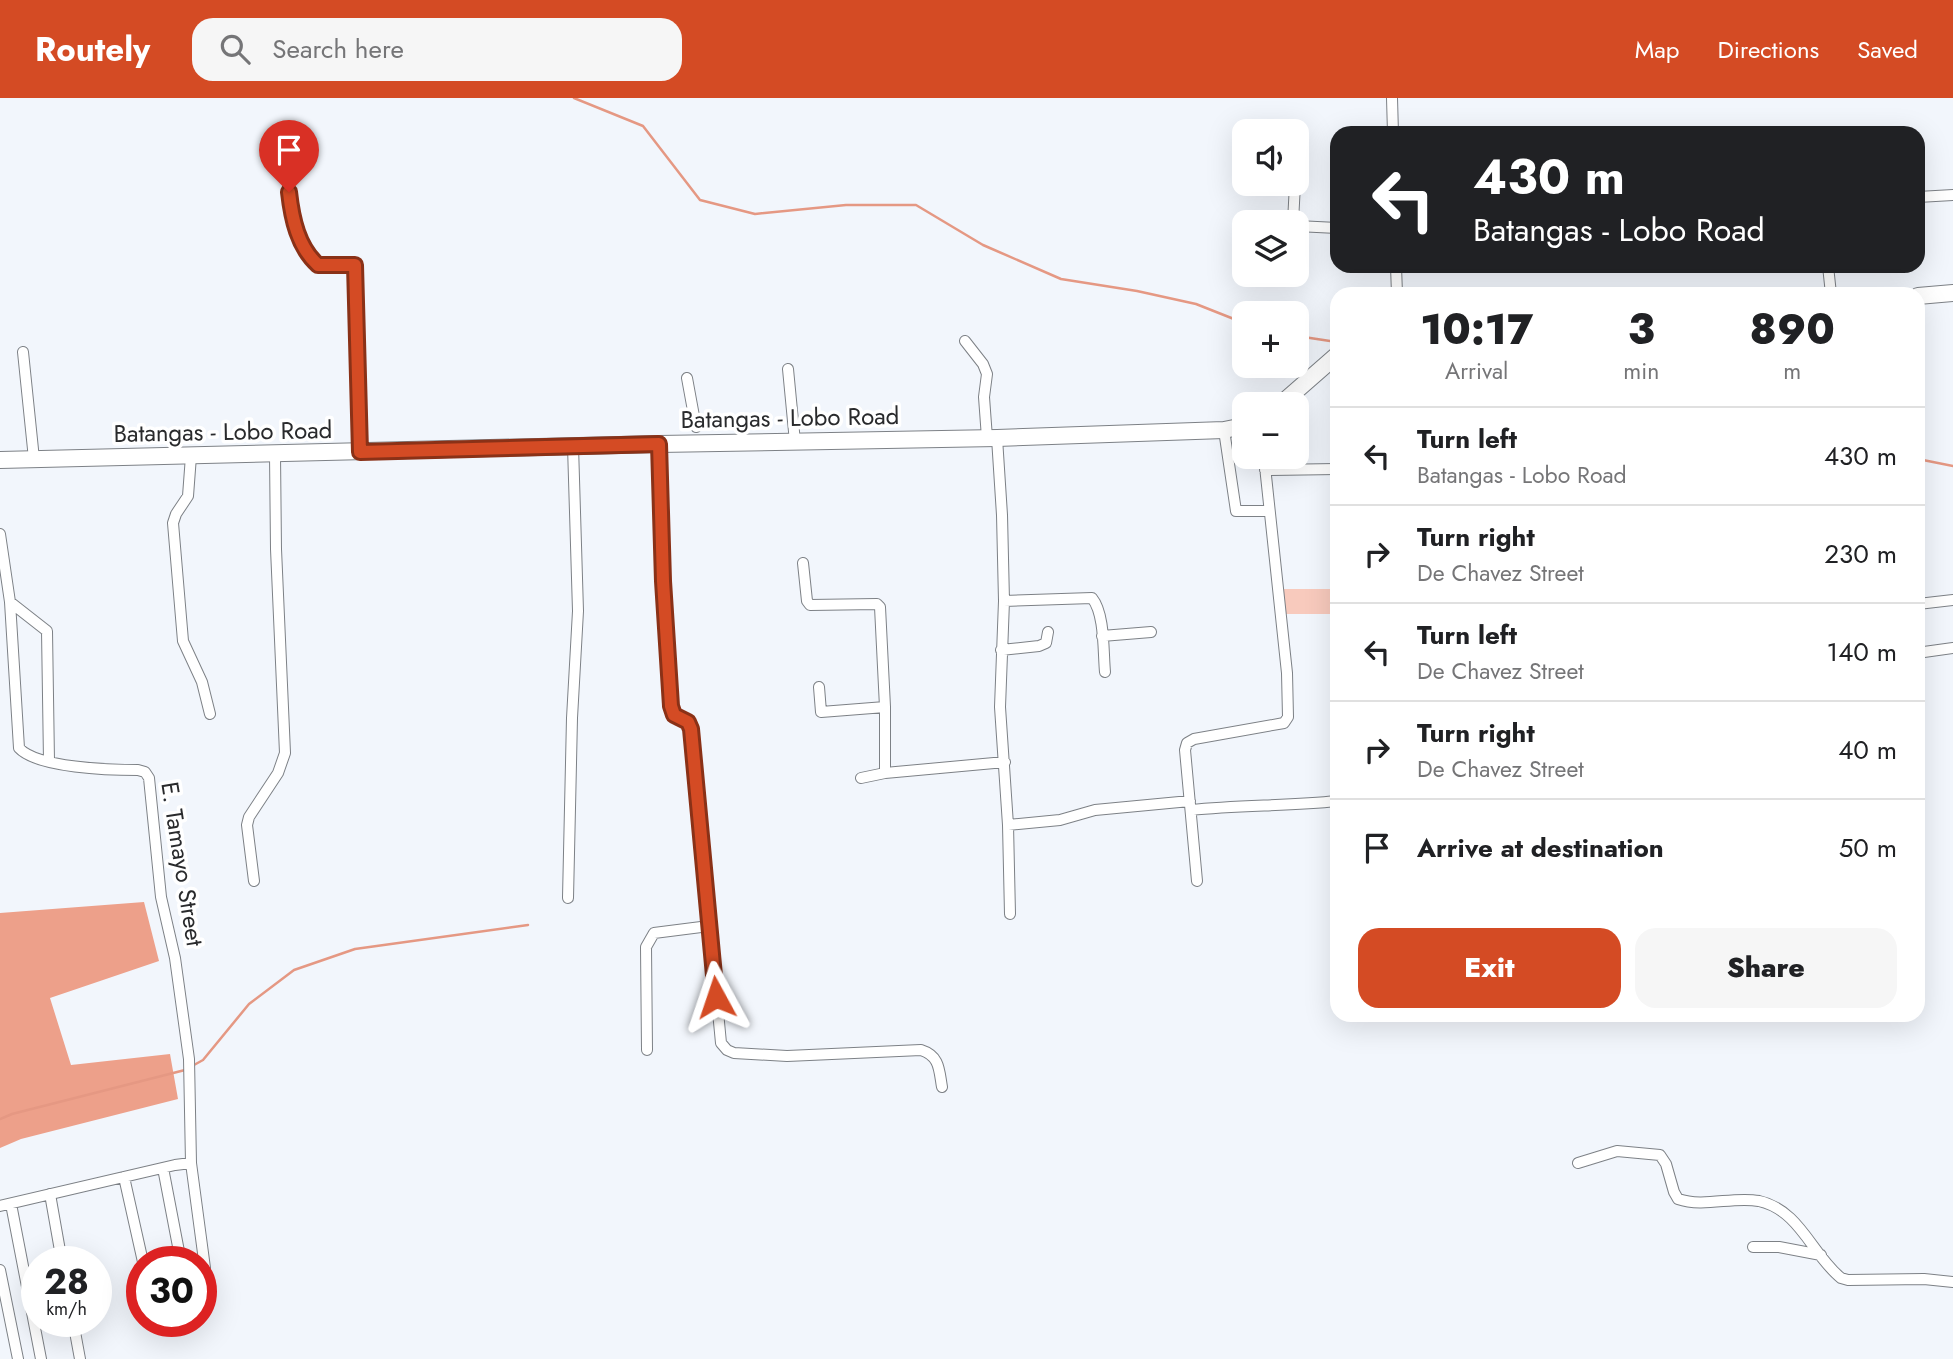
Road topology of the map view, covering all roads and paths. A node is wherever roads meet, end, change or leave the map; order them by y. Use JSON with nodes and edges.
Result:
{"nodes":[{"id":1,"x":1392,"y":98,"type":"edge"},
{"id":2,"x":1393,"y":126,"type":"edge"},
{"id":3,"x":285,"y":146,"type":"dead end"},
{"id":4,"x":1953,"y":195,"type":"edge"},
{"id":5,"x":1925,"y":197,"type":"edge"},
{"id":6,"x":1309,"y":227,"type":"edge"},
{"id":7,"x":1330,"y":228,"type":"edge"},
{"id":8,"x":1953,"y":293,"type":"edge"},
{"id":9,"x":1925,"y":295,"type":"edge"},
{"id":10,"x":965,"y":341,"type":"dead end"},
{"id":11,"x":23,"y":352,"type":"dead end"},
{"id":12,"x":1330,"y":361,"type":"edge"},
{"id":13,"x":788,"y":369,"type":"dead end"},
{"id":14,"x":687,"y":378,"type":"dead end"},
{"id":15,"x":1295,"y":392,"type":"edge"},
{"id":16,"x":1232,"y":428,"type":"edge"},
{"id":17,"x":1224,"y":430,"type":"junction"},
{"id":18,"x":696,"y":435,"type":"junction"},
{"id":19,"x":992,"y":438,"type":"junction"},
{"id":20,"x":795,"y":442,"type":"junction"},
{"id":21,"x":659,"y":444,"type":"junction"},
{"id":22,"x":573,"y":446,"type":"junction"},
{"id":23,"x":360,"y":452,"type":"junction"},
{"id":24,"x":275,"y":455,"type":"junction"},
{"id":25,"x":191,"y":456,"type":"junction"},
{"id":26,"x":34,"y":459,"type":"junction"},
{"id":27,"x":0,"y":460,"type":"edge"},
{"id":28,"x":1330,"y":468,"type":"edge"},
{"id":29,"x":1265,"y":470,"type":"joint"},
{"id":30,"x":1268,"y":511,"type":"junction"},
{"id":31,"x":0,"y":534,"type":"edge"},
{"id":32,"x":803,"y":563,"type":"dead end"},
{"id":33,"x":1953,"y":600,"type":"edge"},
{"id":34,"x":1004,"y":601,"type":"junction"},
{"id":35,"x":10,"y":602,"type":"junction"},
{"id":36,"x":1925,"y":603,"type":"edge"},
{"id":37,"x":1048,"y":632,"type":"dead end"},
{"id":38,"x":1151,"y":632,"type":"dead end"},
{"id":39,"x":1102,"y":636,"type":"junction"},
{"id":40,"x":1953,"y":648,"type":"edge"},
{"id":41,"x":1001,"y":650,"type":"junction"},
{"id":42,"x":1925,"y":651,"type":"edge"},
{"id":43,"x":1105,"y":672,"type":"dead end"},
{"id":44,"x":819,"y":687,"type":"dead end"},
{"id":45,"x":885,"y":707,"type":"junction"},
{"id":46,"x":210,"y":714,"type":"dead end"},
{"id":47,"x":48,"y":761,"type":"junction"},
{"id":48,"x":1005,"y":762,"type":"junction"},
{"id":49,"x":885,"y":774,"type":"junction"},
{"id":50,"x":861,"y":778,"type":"dead end"},
{"id":51,"x":1330,"y":802,"type":"edge"},
{"id":52,"x":1190,"y":806,"type":"junction"},
{"id":53,"x":1008,"y":825,"type":"junction"},
{"id":54,"x":254,"y":881,"type":"dead end"},
{"id":55,"x":1198,"y":881,"type":"dead end"},
{"id":56,"x":568,"y":898,"type":"dead end"},
{"id":57,"x":1010,"y":914,"type":"dead end"},
{"id":58,"x":709,"y":926,"type":"junction"},
{"id":59,"x":647,"y":1050,"type":"dead end"},
{"id":60,"x":942,"y":1087,"type":"dead end"},
{"id":61,"x":191,"y":1163,"type":"junction"},
{"id":62,"x":1578,"y":1163,"type":"dead end"},
{"id":63,"x":163,"y":1168,"type":"junction"},
{"id":64,"x":124,"y":1177,"type":"junction"},
{"id":65,"x":50,"y":1195,"type":"junction"},
{"id":66,"x":5,"y":1205,"type":"edge"},
{"id":67,"x":59,"y":1246,"type":"edge"},
{"id":68,"x":139,"y":1246,"type":"edge"},
{"id":69,"x":178,"y":1246,"type":"edge"},
{"id":70,"x":202,"y":1246,"type":"edge"},
{"id":71,"x":1753,"y":1247,"type":"dead end"},
{"id":72,"x":1821,"y":1255,"type":"junction"},
{"id":73,"x":21,"y":1263,"type":"edge"},
{"id":74,"x":0,"y":1270,"type":"edge"},
{"id":75,"x":1953,"y":1283,"type":"edge"},
{"id":76,"x":21,"y":1315,"type":"edge"},
{"id":77,"x":10,"y":1319,"type":"junction"},
{"id":78,"x":38,"y":1337,"type":"edge"},
{"id":79,"x":76,"y":1337,"type":"edge"},
{"id":80,"x":18,"y":1359,"type":"edge"},
{"id":81,"x":41,"y":1359,"type":"edge"},
{"id":82,"x":80,"y":1359,"type":"edge"}],
"edges":[{"from":1,"to":2,"type":"street"},
{"from":3,"to":23,"type":"street"},
{"from":4,"to":5,"type":"street"},
{"from":6,"to":7,"type":"street"},
{"from":8,"to":9,"type":"main road"},
{"from":10,"to":19,"type":"street"},
{"from":11,"to":26,"type":"street"},
{"from":12,"to":15,"type":"main road"},
{"from":13,"to":20,"type":"street"},
{"from":14,"to":18,"type":"street"},
{"from":16,"to":17,"type":"main road","name":"Batangas - Lobo Road"},
{"from":17,"to":19,"type":"main road","name":"Batangas - Lobo Road"},
{"from":17,"to":30,"type":"street"},
{"from":18,"to":20,"type":"main road","name":"Batangas - Lobo Road"},
{"from":18,"to":21,"type":"main road","name":"Batangas - Lobo Road"},
{"from":19,"to":20,"type":"main road","name":"Batangas - Lobo Road"},
{"from":19,"to":34,"type":"street"},
{"from":21,"to":22,"type":"main road","name":"Batangas - Lobo Road"},
{"from":21,"to":58,"type":"street"},
{"from":22,"to":23,"type":"main road","name":"Batangas - Lobo Road"},
{"from":22,"to":56,"type":"street"},
{"from":23,"to":24,"type":"main road","name":"Batangas - Lobo Road"},
{"from":24,"to":25,"type":"main road","name":"Batangas - Lobo Road"},
{"from":24,"to":54,"type":"street"},
{"from":25,"to":26,"type":"main road","name":"Batangas - Lobo Road"},
{"from":25,"to":46,"type":"street"},
{"from":26,"to":27,"type":"main road","name":"Batangas - Lobo Road"},
{"from":28,"to":29,"type":"street"},
{"from":29,"to":30,"type":"street"},
{"from":30,"to":52,"type":"street"},
{"from":31,"to":35,"type":"street","name":"E. Tamayo Street"},
{"from":32,"to":45,"type":"street"},
{"from":33,"to":36,"type":"street"},
{"from":34,"to":39,"type":"street"},
{"from":34,"to":41,"type":"street"},
{"from":35,"to":47,"type":"street"},
{"from":35,"to":47,"type":"street","name":"E. Tamayo Street"},
{"from":37,"to":41,"type":"street"},
{"from":38,"to":39,"type":"street"},
{"from":39,"to":43,"type":"street"},
{"from":40,"to":42,"type":"street"},
{"from":41,"to":48,"type":"street"},
{"from":44,"to":45,"type":"street"},
{"from":45,"to":49,"type":"street"},
{"from":47,"to":61,"type":"street","name":"E. Tamayo Street"},
{"from":48,"to":49,"type":"street"},
{"from":48,"to":53,"type":"street"},
{"from":49,"to":50,"type":"street"},
{"from":51,"to":52,"type":"street"},
{"from":52,"to":53,"type":"street"},
{"from":52,"to":55,"type":"street"},
{"from":53,"to":57,"type":"street"},
{"from":58,"to":59,"type":"street"},
{"from":58,"to":60,"type":"street"},
{"from":61,"to":63,"type":"street"},
{"from":61,"to":70,"type":"street","name":"E. Tamayo Street"},
{"from":62,"to":72,"type":"street"},
{"from":63,"to":64,"type":"street"},
{"from":63,"to":69,"type":"street"},
{"from":64,"to":65,"type":"street"},
{"from":64,"to":68,"type":"street"},
{"from":65,"to":66,"type":"street"},
{"from":65,"to":67,"type":"street"},
{"from":66,"to":73,"type":"street"},
{"from":71,"to":72,"type":"street"},
{"from":72,"to":75,"type":"street"},
{"from":74,"to":77,"type":"street"},
{"from":76,"to":77,"type":"street"},
{"from":77,"to":80,"type":"street"},
{"from":78,"to":81,"type":"street"},
{"from":79,"to":82,"type":"street"}]}
